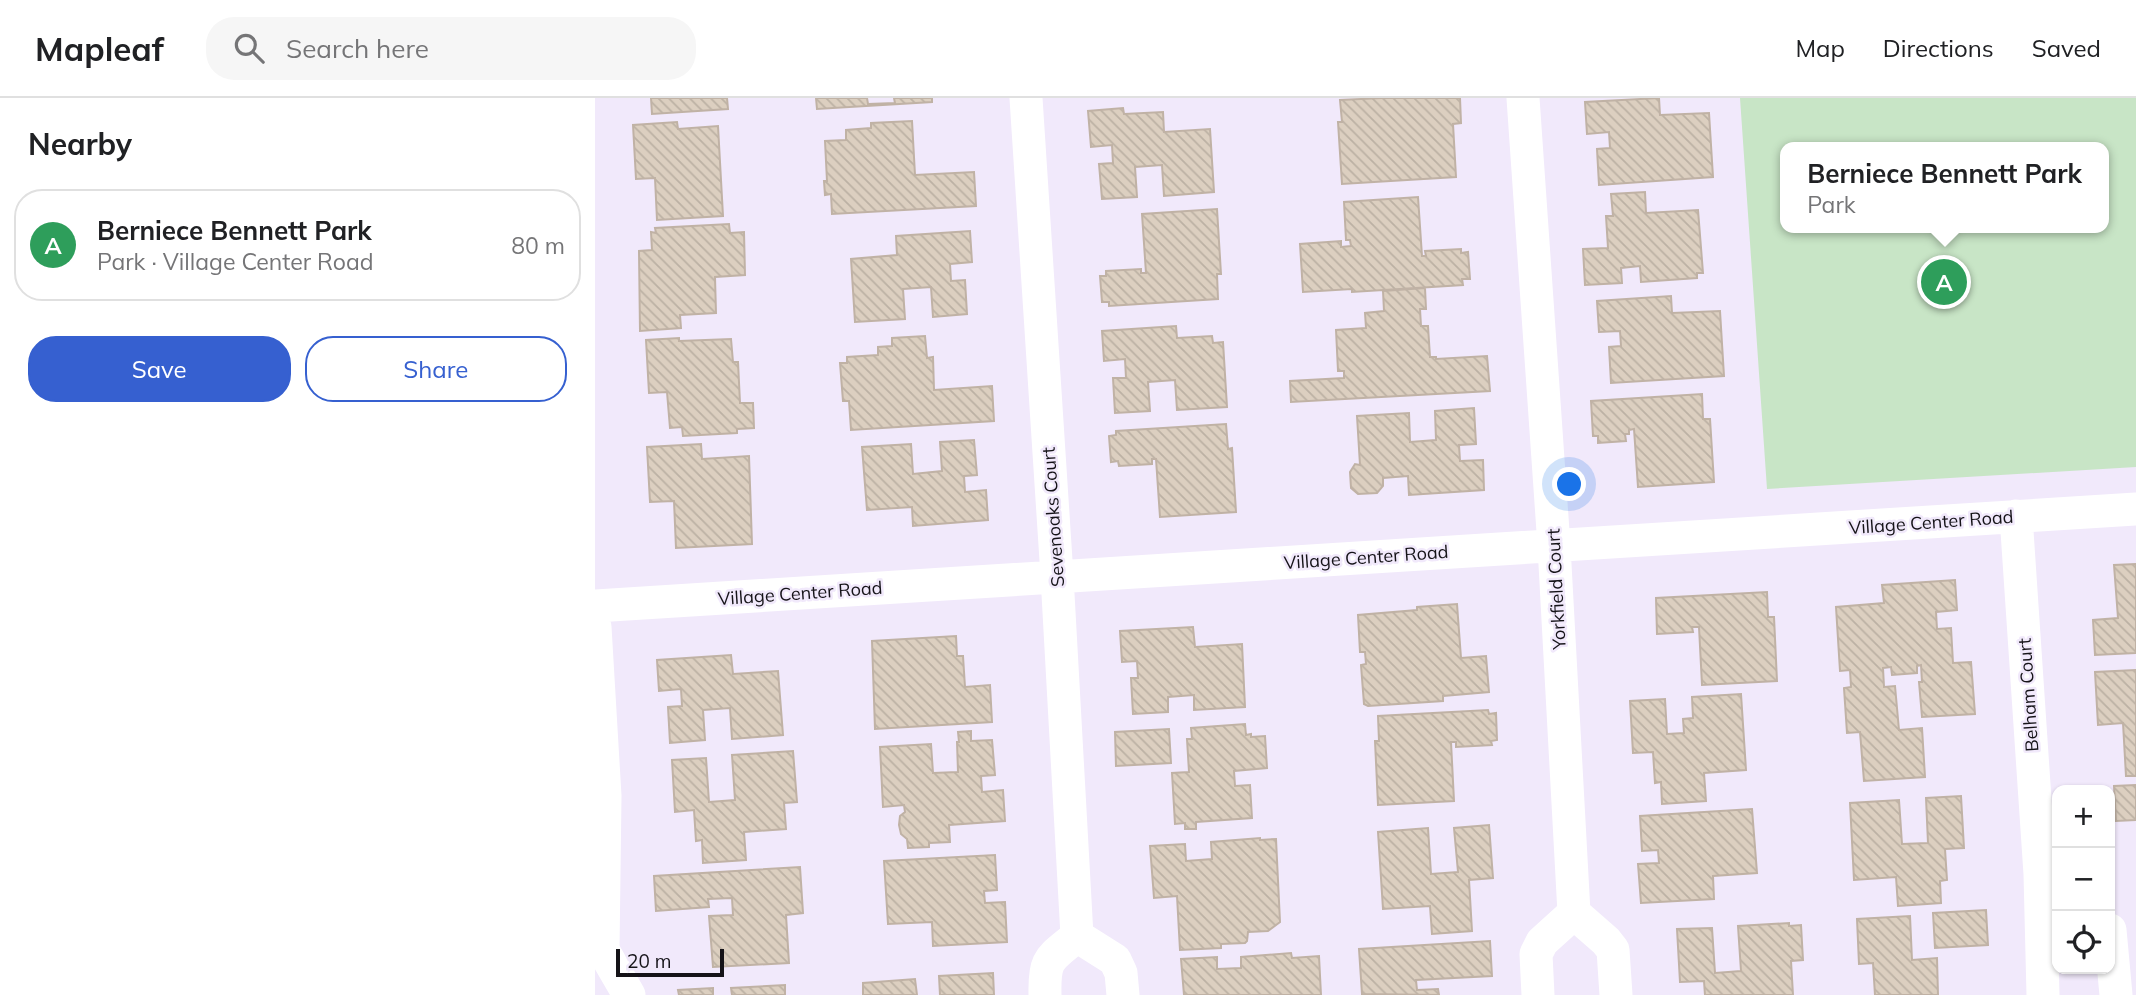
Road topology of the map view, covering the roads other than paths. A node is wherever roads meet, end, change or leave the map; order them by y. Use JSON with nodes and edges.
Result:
{"nodes":[{"id":1,"x":1025,"y":98,"type":"edge"},
{"id":2,"x":1523,"y":98,"type":"edge"},
{"id":3,"x":2136,"y":509,"type":"edge"},
{"id":4,"x":2016,"y":516,"type":"junction"},
{"id":5,"x":1555,"y":546,"type":"junction"},
{"id":6,"x":1057,"y":576,"type":"junction"},
{"id":7,"x":595,"y":606,"type":"edge"},
{"id":8,"x":595,"y":627,"type":"edge"},
{"id":9,"x":2049,"y":877,"type":"edge"},
{"id":10,"x":1574,"y":913,"type":"junction"},
{"id":11,"x":1077,"y":936,"type":"junction"},
{"id":12,"x":599,"y":955,"type":"edge"},
{"id":13,"x":2114,"y":974,"type":"edge"},
{"id":14,"x":629,"y":995,"type":"edge"},
{"id":15,"x":1045,"y":995,"type":"edge"},
{"id":16,"x":1123,"y":995,"type":"edge"},
{"id":17,"x":1538,"y":995,"type":"edge"},
{"id":18,"x":1616,"y":995,"type":"edge"},
{"id":19,"x":2043,"y":995,"type":"edge"},
{"id":20,"x":2116,"y":995,"type":"edge"}],
"edges":[{"from":1,"to":6,"type":"street","name":"Sevenoaks Court"},
{"from":2,"to":5,"type":"street","name":"Yorkfield Court"},
{"from":3,"to":4,"type":"street","name":"Village Center Road"},
{"from":4,"to":5,"type":"street","name":"Village Center Road"},
{"from":4,"to":9,"type":"street","name":"Belham Court"},
{"from":5,"to":6,"type":"street","name":"Village Center Road"},
{"from":5,"to":10,"type":"street","name":"Yorkfield Court"},
{"from":6,"to":7,"type":"street","name":"Village Center Road"},
{"from":6,"to":11,"type":"street","name":"Sevenoaks Court"},
{"from":8,"to":12,"type":"street"},
{"from":9,"to":19,"type":"street","name":"Belham Court"},
{"from":10,"to":17,"type":"street"},
{"from":10,"to":18,"type":"street"},
{"from":11,"to":15,"type":"street"},
{"from":11,"to":16,"type":"street"},
{"from":12,"to":14,"type":"street"},
{"from":13,"to":20,"type":"street"}]}
